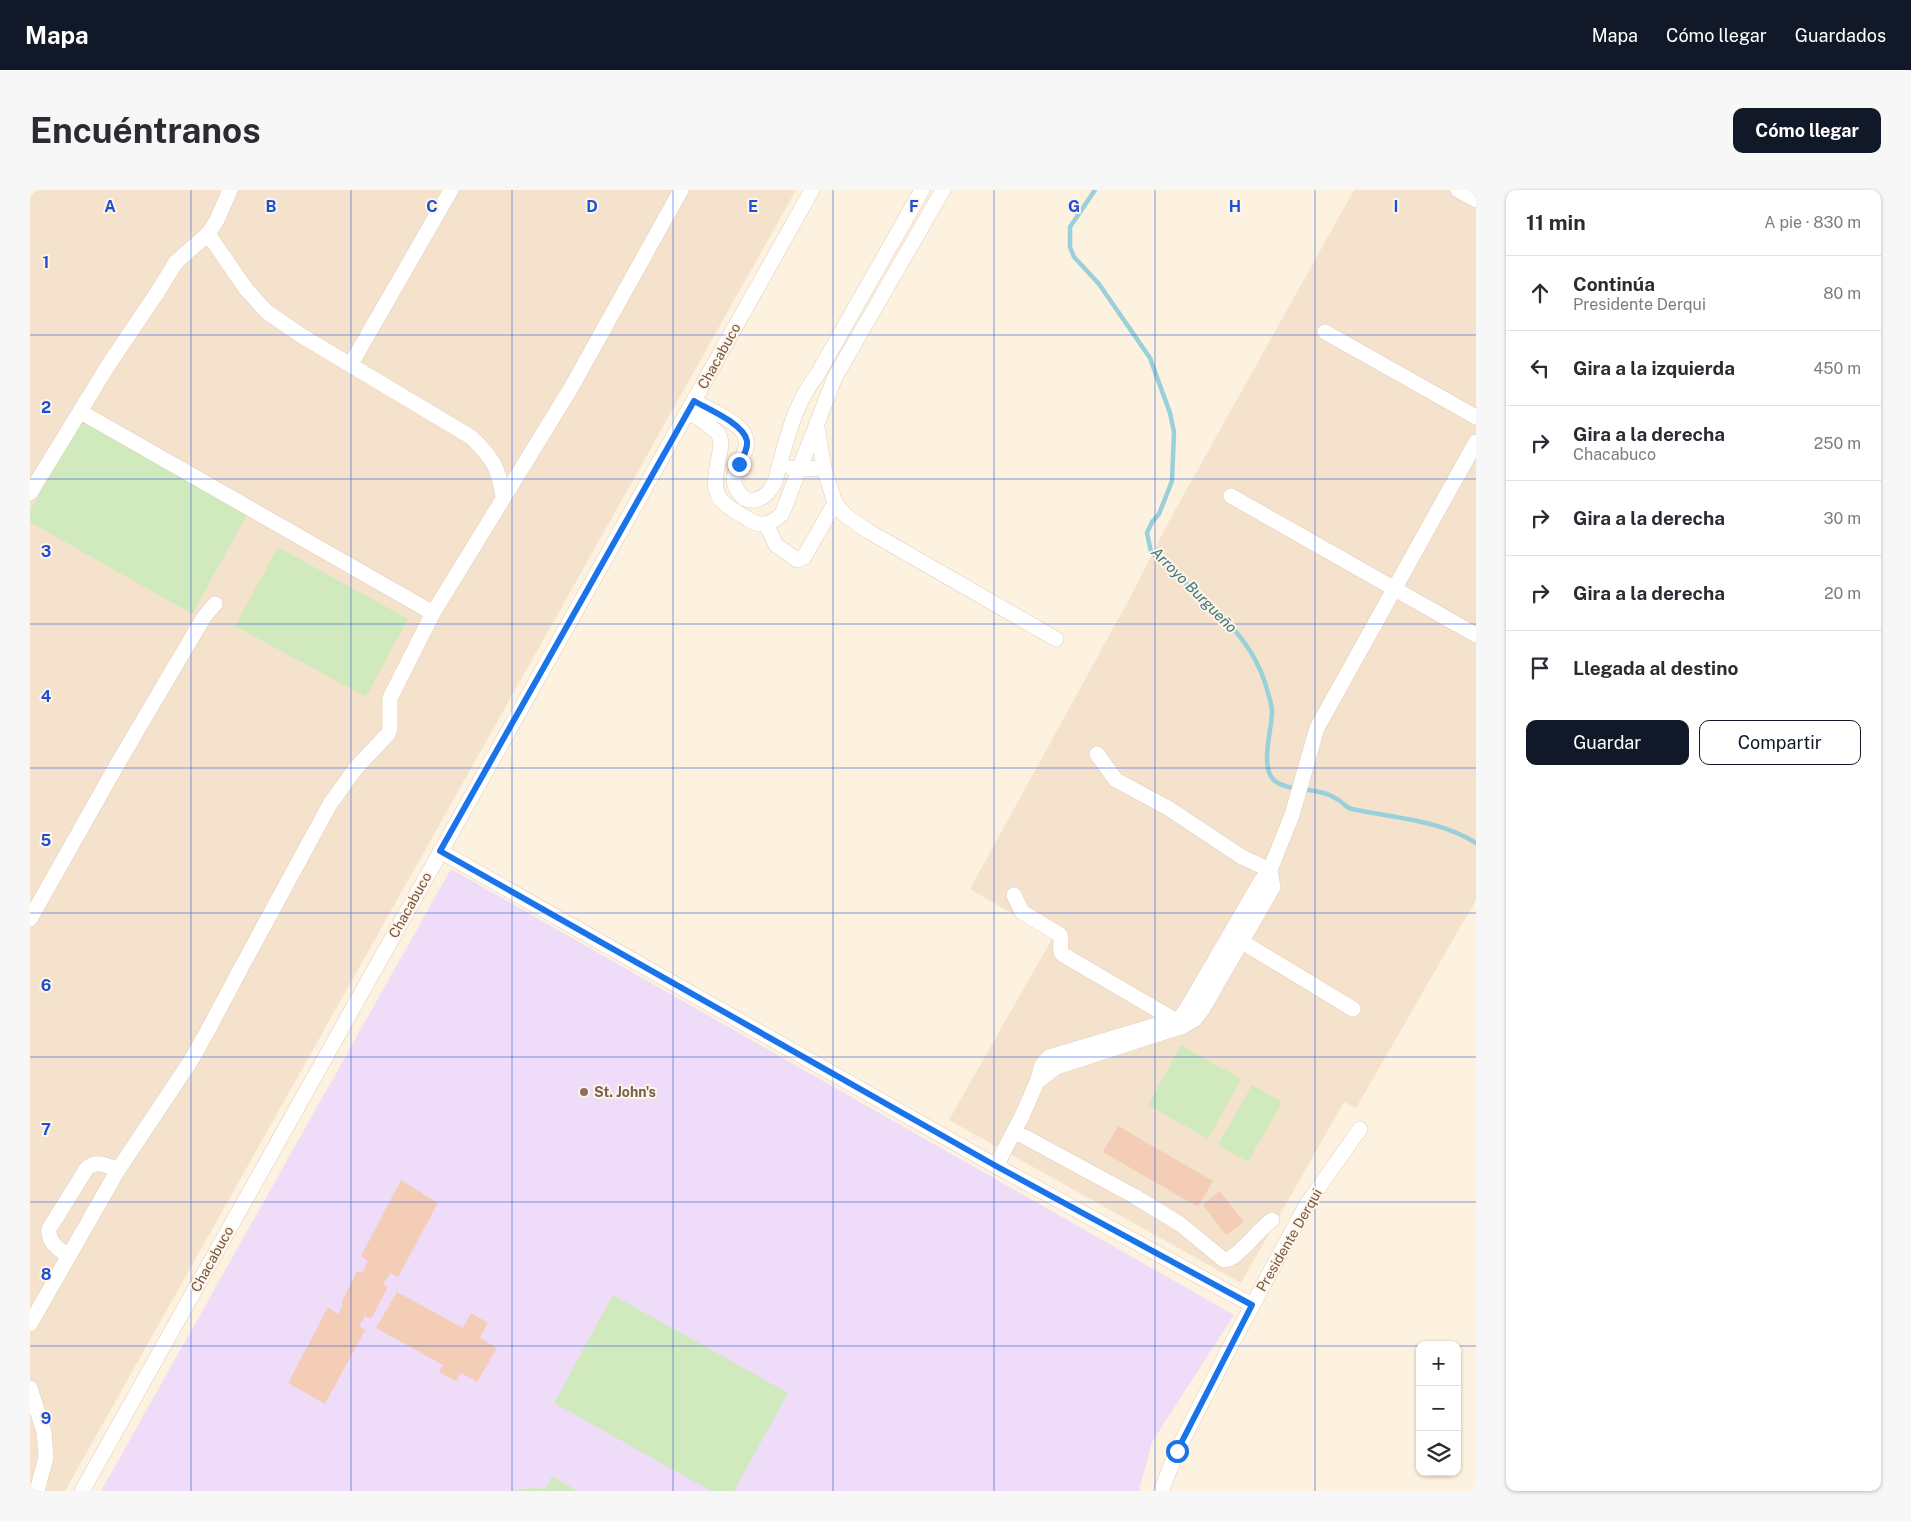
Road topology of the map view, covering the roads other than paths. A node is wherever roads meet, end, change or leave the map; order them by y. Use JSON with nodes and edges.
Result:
{"nodes":[{"id":1,"x":230,"y":190,"type":"edge"},
{"id":2,"x":451,"y":190,"type":"edge"},
{"id":3,"x":681,"y":190,"type":"edge"},
{"id":4,"x":812,"y":190,"type":"edge"},
{"id":5,"x":922,"y":190,"type":"edge"},
{"id":6,"x":943,"y":190,"type":"edge"},
{"id":7,"x":1458,"y":190,"type":"edge"},
{"id":8,"x":1476,"y":200,"type":"edge"},
{"id":9,"x":208,"y":234,"type":"junction"},
{"id":10,"x":1325,"y":332,"type":"dead end"},
{"id":11,"x":351,"y":364,"type":"junction"},
{"id":12,"x":809,"y":385,"type":"junction"},
{"id":13,"x":827,"y":395,"type":"junction"},
{"id":14,"x":799,"y":402,"type":"junction"},
{"id":15,"x":691,"y":406,"type":"junction"},
{"id":16,"x":81,"y":412,"type":"junction"},
{"id":17,"x":1476,"y":417,"type":"edge"},
{"id":18,"x":818,"y":419,"type":"junction"},
{"id":19,"x":1476,"y":442,"type":"edge"},
{"id":20,"x":779,"y":466,"type":"junction"},
{"id":21,"x":824,"y":468,"type":"junction"},
{"id":22,"x":799,"y":469,"type":"junction"},
{"id":23,"x":30,"y":493,"type":"edge"},
{"id":24,"x":1231,"y":496,"type":"dead end"},
{"id":25,"x":503,"y":497,"type":"junction"},
{"id":26,"x":835,"y":503,"type":"junction"},
{"id":27,"x":766,"y":524,"type":"junction"},
{"id":28,"x":1395,"y":588,"type":"junction"},
{"id":29,"x":215,"y":604,"type":"dead end"},
{"id":30,"x":433,"y":613,"type":"junction"},
{"id":31,"x":1476,"y":635,"type":"edge"},
{"id":32,"x":1056,"y":639,"type":"dead end"},
{"id":33,"x":1096,"y":754,"type":"dead end"},
{"id":34,"x":440,"y":851,"type":"junction"},
{"id":35,"x":1270,"y":870,"type":"junction"},
{"id":36,"x":1014,"y":895,"type":"dead end"},
{"id":37,"x":30,"y":919,"type":"edge"},
{"id":38,"x":1236,"y":938,"type":"junction"},
{"id":39,"x":1353,"y":1008,"type":"dead end"},
{"id":40,"x":1178,"y":1023,"type":"junction"},
{"id":41,"x":1360,"y":1129,"type":"dead end"},
{"id":42,"x":1014,"y":1131,"type":"junction"},
{"id":43,"x":996,"y":1166,"type":"junction"},
{"id":44,"x":118,"y":1170,"type":"junction"},
{"id":45,"x":1272,"y":1220,"type":"dead end"},
{"id":46,"x":68,"y":1256,"type":"junction"},
{"id":47,"x":1252,"y":1305,"type":"junction"},
{"id":48,"x":30,"y":1324,"type":"edge"},
{"id":49,"x":30,"y":1388,"type":"edge"},
{"id":50,"x":30,"y":1487,"type":"edge"},
{"id":51,"x":37,"y":1491,"type":"edge"},
{"id":52,"x":82,"y":1491,"type":"edge"},
{"id":53,"x":1161,"y":1491,"type":"edge"}],
"edges":[{"from":1,"to":9,"type":"street"},
{"from":2,"to":11,"type":"street"},
{"from":3,"to":25,"type":"street"},
{"from":4,"to":15,"type":"street","name":"Chacabuco"},
{"from":5,"to":12,"type":"street"},
{"from":6,"to":13,"type":"street"},
{"from":7,"to":8,"type":"street"},
{"from":9,"to":11,"type":"street"},
{"from":9,"to":16,"type":"street"},
{"from":10,"to":17,"type":"street"},
{"from":11,"to":25,"type":"street"},
{"from":12,"to":13,"type":"street"},
{"from":12,"to":14,"type":"street"},
{"from":13,"to":18,"type":"street"},
{"from":14,"to":18,"type":"street"},
{"from":14,"to":20,"type":"street"},
{"from":15,"to":20,"type":"street"},
{"from":15,"to":27,"type":"street"},
{"from":15,"to":34,"type":"street","name":"Chacabuco"},
{"from":16,"to":23,"type":"street"},
{"from":16,"to":30,"type":"street"},
{"from":18,"to":21,"type":"street"},
{"from":18,"to":22,"type":"street"},
{"from":19,"to":28,"type":"street"},
{"from":20,"to":22,"type":"street"},
{"from":21,"to":22,"type":"street"},
{"from":21,"to":26,"type":"street"},
{"from":22,"to":27,"type":"street"},
{"from":24,"to":28,"type":"street"},
{"from":25,"to":30,"type":"street"},
{"from":26,"to":27,"type":"street"},
{"from":26,"to":32,"type":"street"},
{"from":28,"to":31,"type":"street"},
{"from":28,"to":35,"type":"street"},
{"from":29,"to":37,"type":"street"},
{"from":30,"to":44,"type":"street"},
{"from":33,"to":35,"type":"street"},
{"from":34,"to":43,"type":"street"},
{"from":34,"to":52,"type":"street","name":"Chacabuco"},
{"from":35,"to":38,"type":"street"},
{"from":36,"to":40,"type":"street"},
{"from":38,"to":39,"type":"street"},
{"from":38,"to":40,"type":"street"},
{"from":40,"to":42,"type":"street"},
{"from":41,"to":47,"type":"street","name":"Presidente Derqui"},
{"from":42,"to":43,"type":"street"},
{"from":42,"to":45,"type":"street"},
{"from":43,"to":47,"type":"street"},
{"from":44,"to":46,"type":"street"},
{"from":44,"to":46,"type":"street"},
{"from":46,"to":48,"type":"street"},
{"from":47,"to":53,"type":"street","name":"Presidente Derqui"},
{"from":49,"to":51,"type":"street"},
{"from":50,"to":51,"type":"street"}]}
